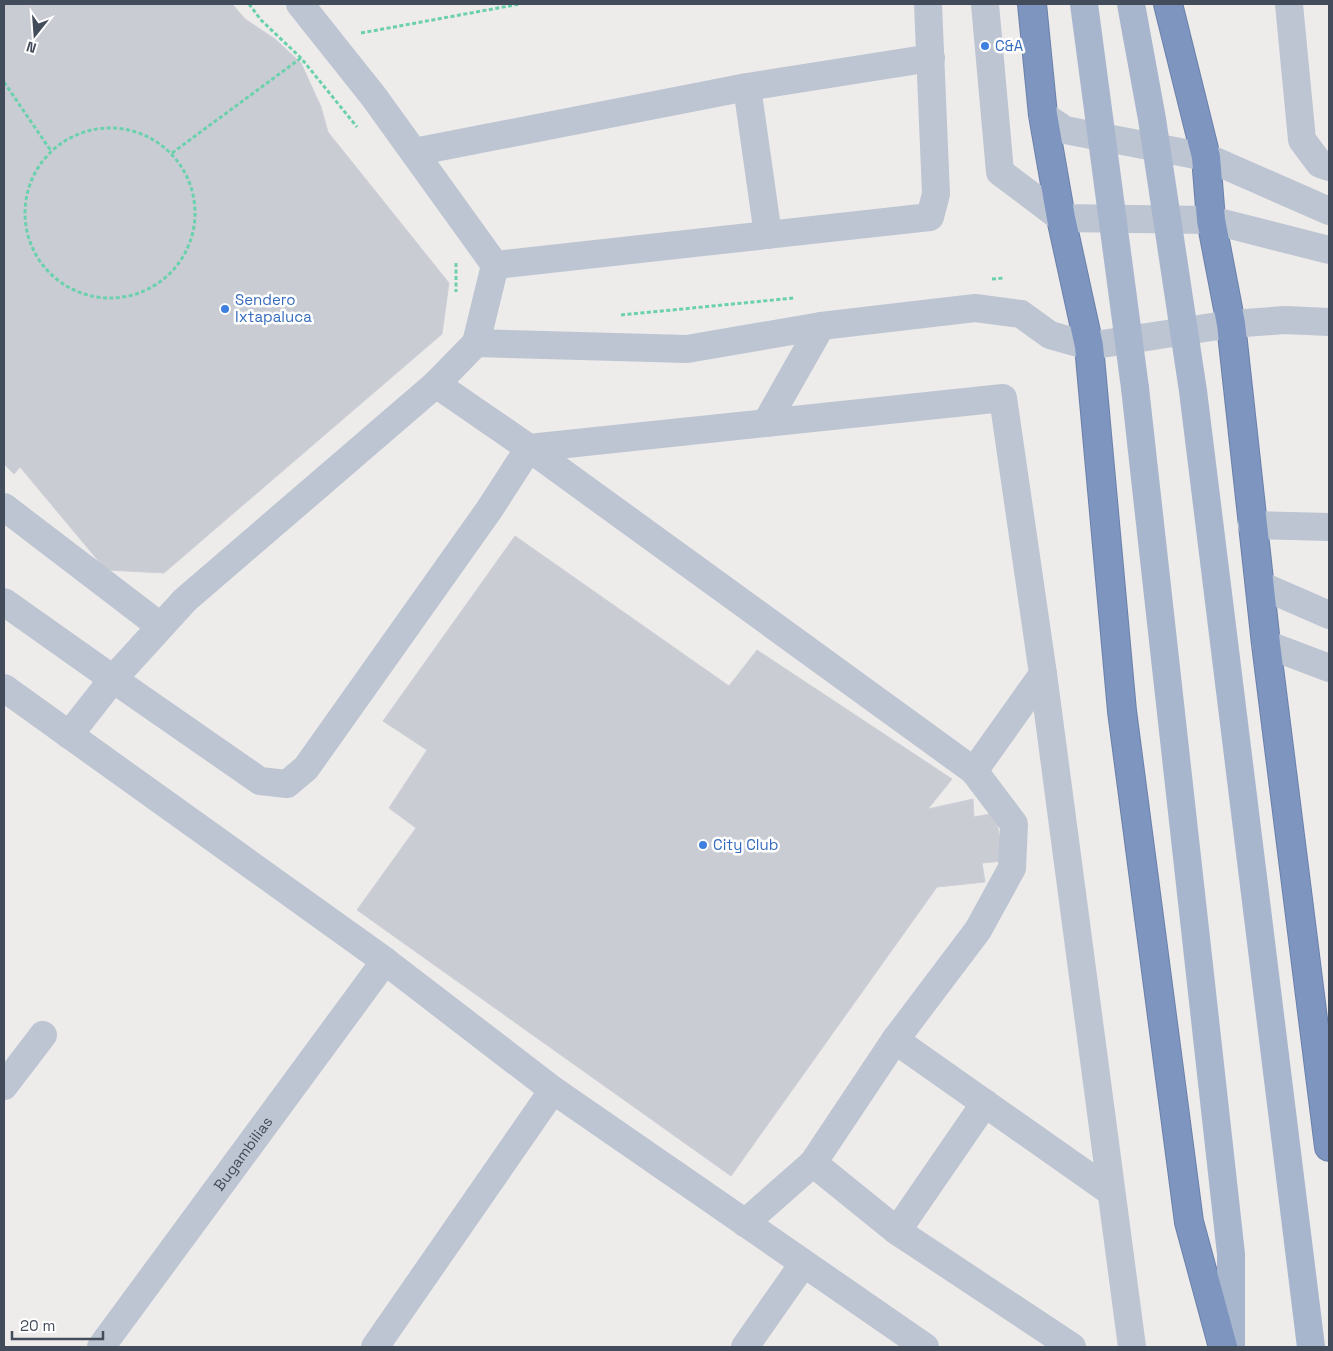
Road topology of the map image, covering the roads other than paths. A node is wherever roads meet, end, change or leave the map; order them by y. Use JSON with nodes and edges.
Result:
{"nodes":[{"id":1,"x":300,"y":4,"type":"edge"},
{"id":2,"x":928,"y":4,"type":"edge"},
{"id":3,"x":985,"y":4,"type":"edge"},
{"id":4,"x":1032,"y":4,"type":"edge"},
{"id":5,"x":1084,"y":4,"type":"edge"},
{"id":6,"x":1131,"y":4,"type":"edge"},
{"id":7,"x":1168,"y":4,"type":"edge"},
{"id":8,"x":1290,"y":4,"type":"edge"},
{"id":9,"x":931,"y":58,"type":"junction"},
{"id":10,"x":747,"y":87,"type":"junction"},
{"id":11,"x":1043,"y":115,"type":"junction"},
{"id":12,"x":414,"y":152,"type":"junction"},
{"id":13,"x":1206,"y":157,"type":"junction"},
{"id":14,"x":1329,"y":167,"type":"edge"},
{"id":15,"x":1329,"y":211,"type":"edge"},
{"id":16,"x":1061,"y":218,"type":"junction"},
{"id":17,"x":1211,"y":220,"type":"junction"},
{"id":18,"x":768,"y":234,"type":"junction"},
{"id":19,"x":1329,"y":250,"type":"edge"},
{"id":20,"x":495,"y":265,"type":"junction"},
{"id":21,"x":1329,"y":322,"type":"edge"},
{"id":22,"x":1231,"y":324,"type":"junction"},
{"id":23,"x":821,"y":326,"type":"junction"},
{"id":24,"x":476,"y":343,"type":"junction"},
{"id":25,"x":1089,"y":346,"type":"junction"},
{"id":26,"x":436,"y":384,"type":"junction"},
{"id":27,"x":766,"y":423,"type":"junction"},
{"id":28,"x":530,"y":448,"type":"junction"},
{"id":29,"x":4,"y":507,"type":"edge"},
{"id":30,"x":1252,"y":525,"type":"junction"},
{"id":31,"x":1329,"y":527,"type":"edge"},
{"id":32,"x":1260,"y":585,"type":"junction"},
{"id":33,"x":4,"y":602,"type":"edge"},
{"id":34,"x":1329,"y":615,"type":"edge"},
{"id":35,"x":160,"y":626,"type":"junction"},
{"id":36,"x":1266,"y":644,"type":"junction"},
{"id":37,"x":1329,"y":668,"type":"edge"},
{"id":38,"x":1044,"y":674,"type":"junction"},
{"id":39,"x":113,"y":679,"type":"junction"},
{"id":40,"x":4,"y":688,"type":"edge"},
{"id":41,"x":69,"y":735,"type":"junction"},
{"id":42,"x":974,"y":771,"type":"junction"},
{"id":43,"x":385,"y":961,"type":"junction"},
{"id":44,"x":43,"y":1035,"type":"dead end"},
{"id":45,"x":895,"y":1040,"type":"junction"},
{"id":46,"x":4,"y":1086,"type":"edge"},
{"id":47,"x":553,"y":1090,"type":"junction"},
{"id":48,"x":985,"y":1104,"type":"junction"},
{"id":49,"x":1329,"y":1147,"type":"edge"},
{"id":50,"x":813,"y":1163,"type":"junction"},
{"id":51,"x":1111,"y":1192,"type":"junction"},
{"id":52,"x":745,"y":1223,"type":"junction"},
{"id":53,"x":897,"y":1231,"type":"junction"},
{"id":54,"x":803,"y":1264,"type":"junction"},
{"id":55,"x":101,"y":1347,"type":"edge"},
{"id":56,"x":375,"y":1347,"type":"edge"},
{"id":57,"x":745,"y":1347,"type":"edge"},
{"id":58,"x":925,"y":1347,"type":"edge"},
{"id":59,"x":1072,"y":1347,"type":"edge"},
{"id":60,"x":1132,"y":1347,"type":"edge"},
{"id":61,"x":1223,"y":1347,"type":"edge"},
{"id":62,"x":1231,"y":1347,"type":"edge"},
{"id":63,"x":1311,"y":1347,"type":"edge"}],
"edges":[{"from":1,"to":12,"type":"street"},
{"from":2,"to":9,"type":"street"},
{"from":3,"to":16,"type":"street"},
{"from":4,"to":11,"type":"highway"},
{"from":5,"to":62,"type":"main road","bridge":true},
{"from":6,"to":63,"type":"main road","bridge":true},
{"from":7,"to":13,"type":"highway"},
{"from":8,"to":14,"type":"street"},
{"from":9,"to":10,"type":"street"},
{"from":9,"to":18,"type":"street"},
{"from":10,"to":12,"type":"street"},
{"from":10,"to":18,"type":"street"},
{"from":11,"to":13,"type":"street"},
{"from":11,"to":16,"type":"highway"},
{"from":12,"to":20,"type":"street"},
{"from":13,"to":15,"type":"street"},
{"from":13,"to":17,"type":"highway"},
{"from":16,"to":17,"type":"street"},
{"from":16,"to":25,"type":"highway"},
{"from":17,"to":19,"type":"street"},
{"from":17,"to":22,"type":"highway"},
{"from":18,"to":20,"type":"street"},
{"from":20,"to":24,"type":"street"},
{"from":21,"to":22,"type":"street"},
{"from":22,"to":25,"type":"street"},
{"from":22,"to":30,"type":"highway"},
{"from":23,"to":24,"type":"street"},
{"from":23,"to":25,"type":"street"},
{"from":23,"to":27,"type":"street"},
{"from":24,"to":26,"type":"street"},
{"from":25,"to":61,"type":"highway"},
{"from":26,"to":28,"type":"street"},
{"from":26,"to":35,"type":"street"},
{"from":27,"to":28,"type":"street"},
{"from":27,"to":38,"type":"street"},
{"from":28,"to":39,"type":"street"},
{"from":28,"to":42,"type":"street"},
{"from":29,"to":35,"type":"street"},
{"from":30,"to":31,"type":"street"},
{"from":30,"to":32,"type":"highway"},
{"from":32,"to":34,"type":"street"},
{"from":32,"to":36,"type":"highway"},
{"from":33,"to":39,"type":"street"},
{"from":35,"to":39,"type":"street"},
{"from":36,"to":37,"type":"street"},
{"from":36,"to":49,"type":"highway"},
{"from":38,"to":42,"type":"street"},
{"from":38,"to":51,"type":"street"},
{"from":39,"to":41,"type":"street"},
{"from":40,"to":41,"type":"street"},
{"from":41,"to":43,"type":"street"},
{"from":42,"to":45,"type":"street"},
{"from":43,"to":47,"type":"street"},
{"from":43,"to":55,"type":"street","name":"Bugambilias"},
{"from":44,"to":46,"type":"street"},
{"from":45,"to":48,"type":"street"},
{"from":45,"to":50,"type":"street"},
{"from":47,"to":52,"type":"street"},
{"from":47,"to":56,"type":"street"},
{"from":48,"to":51,"type":"street"},
{"from":48,"to":53,"type":"street"},
{"from":50,"to":52,"type":"street"},
{"from":50,"to":53,"type":"street"},
{"from":51,"to":60,"type":"street"},
{"from":52,"to":54,"type":"street"},
{"from":53,"to":59,"type":"street"},
{"from":54,"to":57,"type":"street"},
{"from":54,"to":58,"type":"street"}]}
